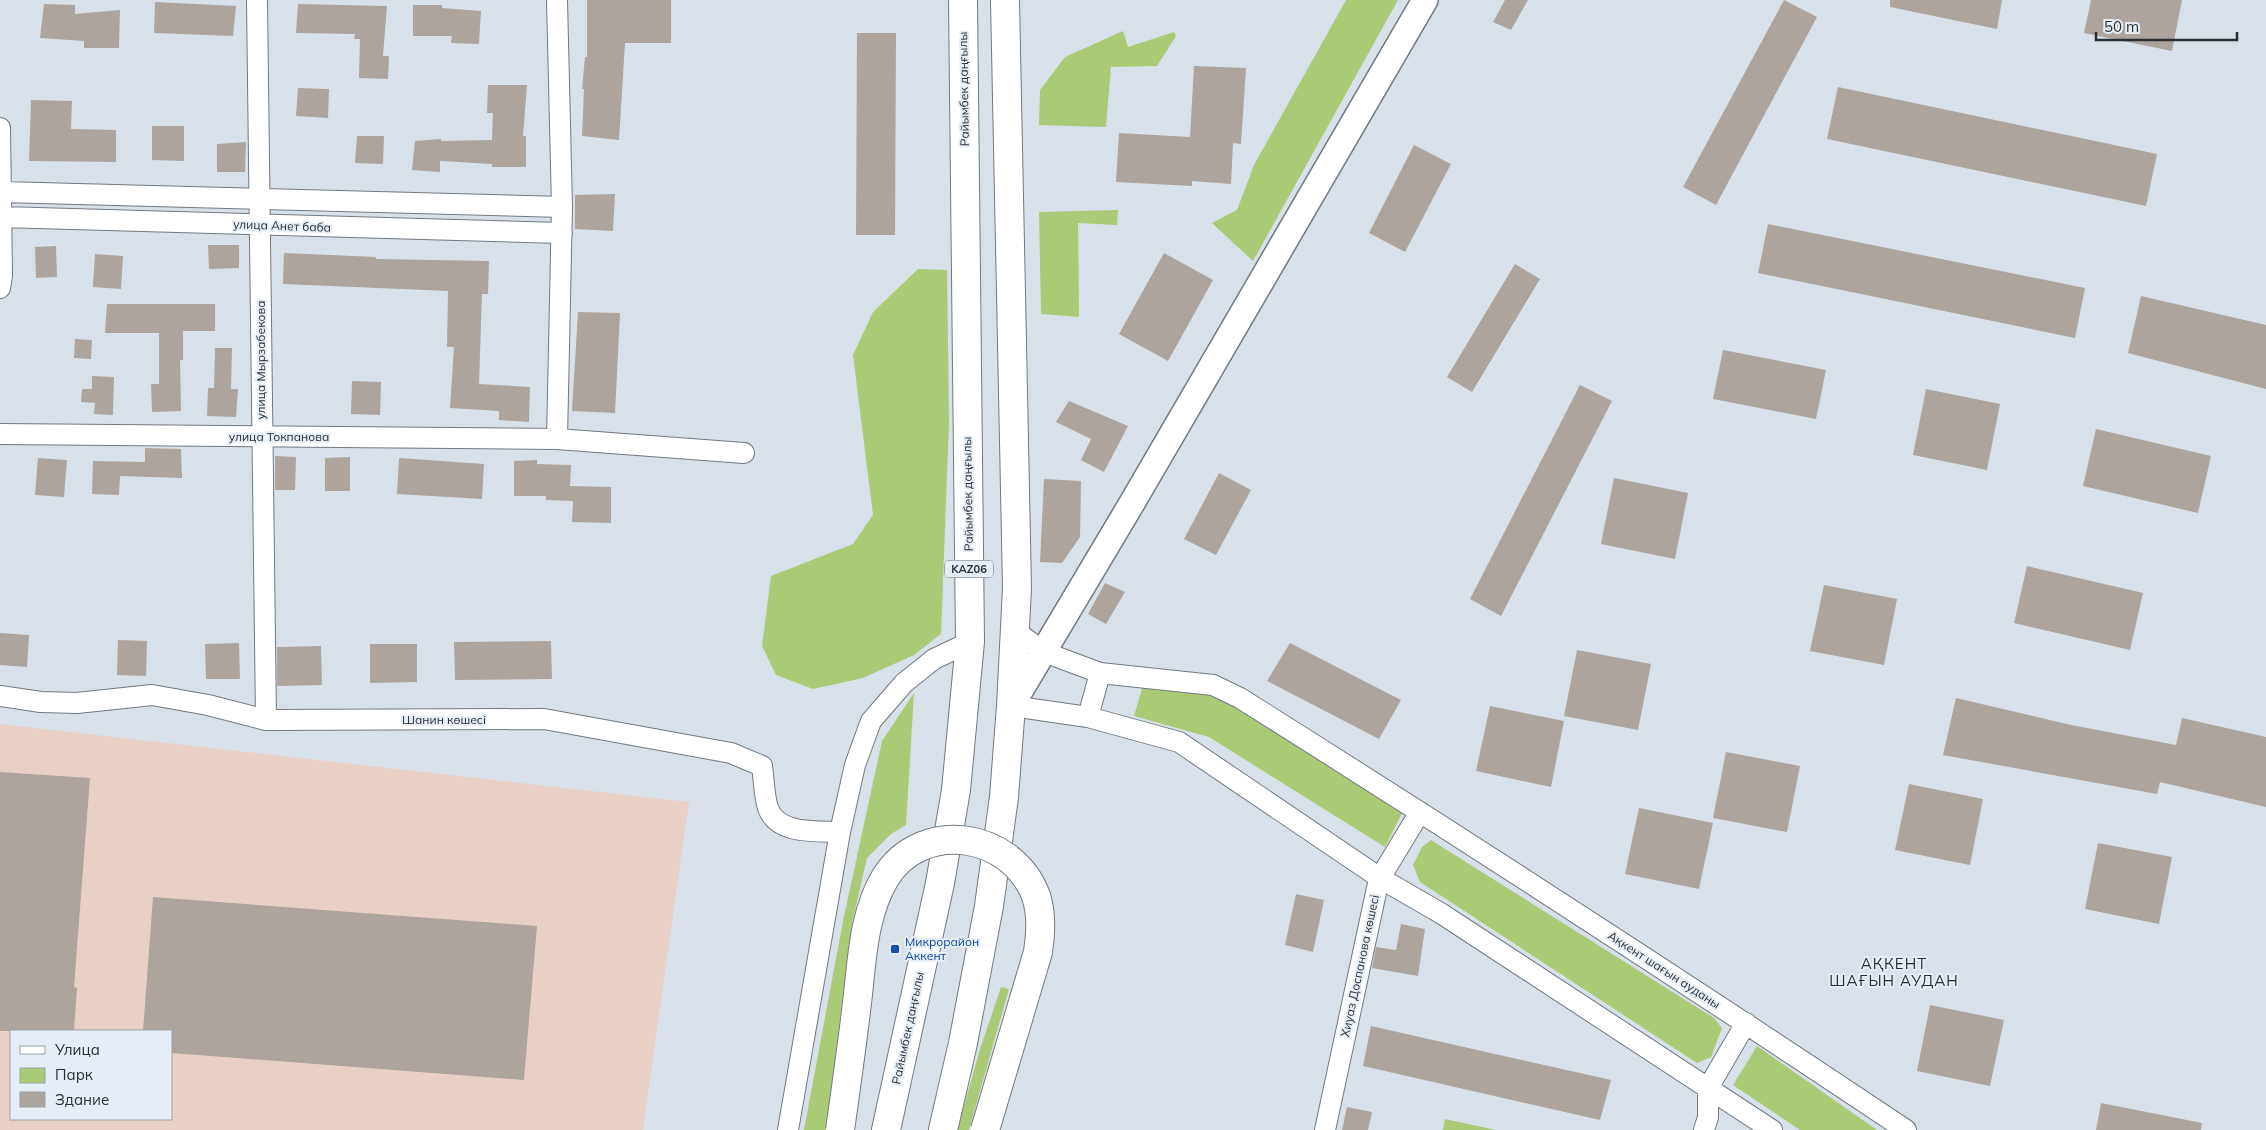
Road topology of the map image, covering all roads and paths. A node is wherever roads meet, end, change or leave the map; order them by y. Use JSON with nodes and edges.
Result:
{"nodes":[{"id":1,"x":257,"y":0,"type":"edge"},
{"id":2,"x":557,"y":0,"type":"edge"},
{"id":3,"x":963,"y":0,"type":"edge"},
{"id":4,"x":1005,"y":0,"type":"edge"},
{"id":5,"x":1425,"y":0,"type":"edge"},
{"id":6,"x":0,"y":128,"type":"edge"},
{"id":7,"x":2,"y":192,"type":"junction"},
{"id":8,"x":261,"y":199,"type":"junction"},
{"id":9,"x":562,"y":206,"type":"junction"},
{"id":10,"x":2,"y":217,"type":"junction"},
{"id":11,"x":260,"y":225,"type":"junction"},
{"id":12,"x":562,"y":233,"type":"junction"},
{"id":13,"x":0,"y":288,"type":"edge"},
{"id":14,"x":0,"y":434,"type":"edge"},
{"id":15,"x":261,"y":437,"type":"junction"},
{"id":16,"x":557,"y":439,"type":"junction"},
{"id":17,"x":744,"y":453,"type":"dead end"},
{"id":18,"x":1015,"y":630,"type":"junction"},
{"id":19,"x":970,"y":642,"type":"junction"},
{"id":20,"x":1044,"y":652,"type":"junction"},
{"id":21,"x":1100,"y":673,"type":"junction"},
{"id":22,"x":0,"y":696,"type":"edge"},
{"id":23,"x":1011,"y":706,"type":"junction"},
{"id":24,"x":1088,"y":717,"type":"junction"},
{"id":25,"x":266,"y":720,"type":"junction"},
{"id":26,"x":1420,"y":812,"type":"junction"},
{"id":27,"x":840,"y":832,"type":"junction"},
{"id":28,"x":1380,"y":878,"type":"junction"},
{"id":29,"x":1746,"y":1023,"type":"junction"},
{"id":30,"x":1708,"y":1088,"type":"junction"},
{"id":31,"x":788,"y":1130,"type":"edge"},
{"id":32,"x":840,"y":1130,"type":"edge"},
{"id":33,"x":886,"y":1130,"type":"edge"},
{"id":34,"x":943,"y":1130,"type":"edge"},
{"id":35,"x":985,"y":1130,"type":"edge"},
{"id":36,"x":1325,"y":1130,"type":"edge"},
{"id":37,"x":1704,"y":1130,"type":"edge"},
{"id":38,"x":1772,"y":1130,"type":"edge"},
{"id":39,"x":1906,"y":1130,"type":"edge"}],
"edges":[{"from":1,"to":8,"type":"street","name":"улица Мырзабекова"},
{"from":2,"to":9,"type":"street"},
{"from":3,"to":19,"type":"highway","name":"Райымбек даңғылы","number":"KАZ06"},
{"from":4,"to":18,"type":"highway"},
{"from":5,"to":20,"type":"main road"},
{"from":6,"to":7,"type":"street"},
{"from":7,"to":8,"type":"street"},
{"from":7,"to":10,"type":"street"},
{"from":8,"to":9,"type":"street"},
{"from":8,"to":11,"type":"street","name":"улица Мырзабекова"},
{"from":9,"to":12,"type":"street"},
{"from":10,"to":11,"type":"street","name":"улица Анет баба"},
{"from":10,"to":13,"type":"street"},
{"from":11,"to":12,"type":"street","name":"улица Анет баба"},
{"from":11,"to":15,"type":"street","name":"улица Мырзабекова"},
{"from":12,"to":16,"type":"street"},
{"from":14,"to":15,"type":"street","name":"улица Токпанова"},
{"from":15,"to":16,"type":"street","name":"улица Токпанова"},
{"from":15,"to":25,"type":"street","name":"улица Мырзабекова"},
{"from":16,"to":17,"type":"street","name":"улица Токпанова"},
{"from":18,"to":20,"type":"street","name":"Ақкент шағын ауданы"},
{"from":18,"to":23,"type":"highway"},
{"from":19,"to":27,"type":"street"},
{"from":19,"to":33,"type":"highway","name":"Райымбек даңғылы","number":"KАZ06"},
{"from":20,"to":21,"type":"street","name":"Ақкент шағын ауданы"},
{"from":20,"to":23,"type":"main road"},
{"from":21,"to":24,"type":"street"},
{"from":21,"to":26,"type":"street","name":"Ақкент шағын ауданы"},
{"from":22,"to":25,"type":"street","name":"Шанин көшесі"},
{"from":23,"to":24,"type":"street"},
{"from":23,"to":34,"type":"highway"},
{"from":24,"to":28,"type":"street"},
{"from":25,"to":27,"type":"street","name":"Шанин көшесі"},
{"from":26,"to":28,"type":"street","name":"Хиуаз Доспанова көшесі"},
{"from":26,"to":29,"type":"street","name":"Ақкент шағын ауданы"},
{"from":27,"to":31,"type":"street"},
{"from":28,"to":30,"type":"street"},
{"from":28,"to":36,"type":"street","name":"Хиуаз Доспанова көшесі"},
{"from":29,"to":30,"type":"street"},
{"from":29,"to":39,"type":"street","name":"Ақкент шағын ауданы"},
{"from":30,"to":37,"type":"street"},
{"from":30,"to":38,"type":"street"},
{"from":32,"to":35,"type":"highway","bridge":true}]}
